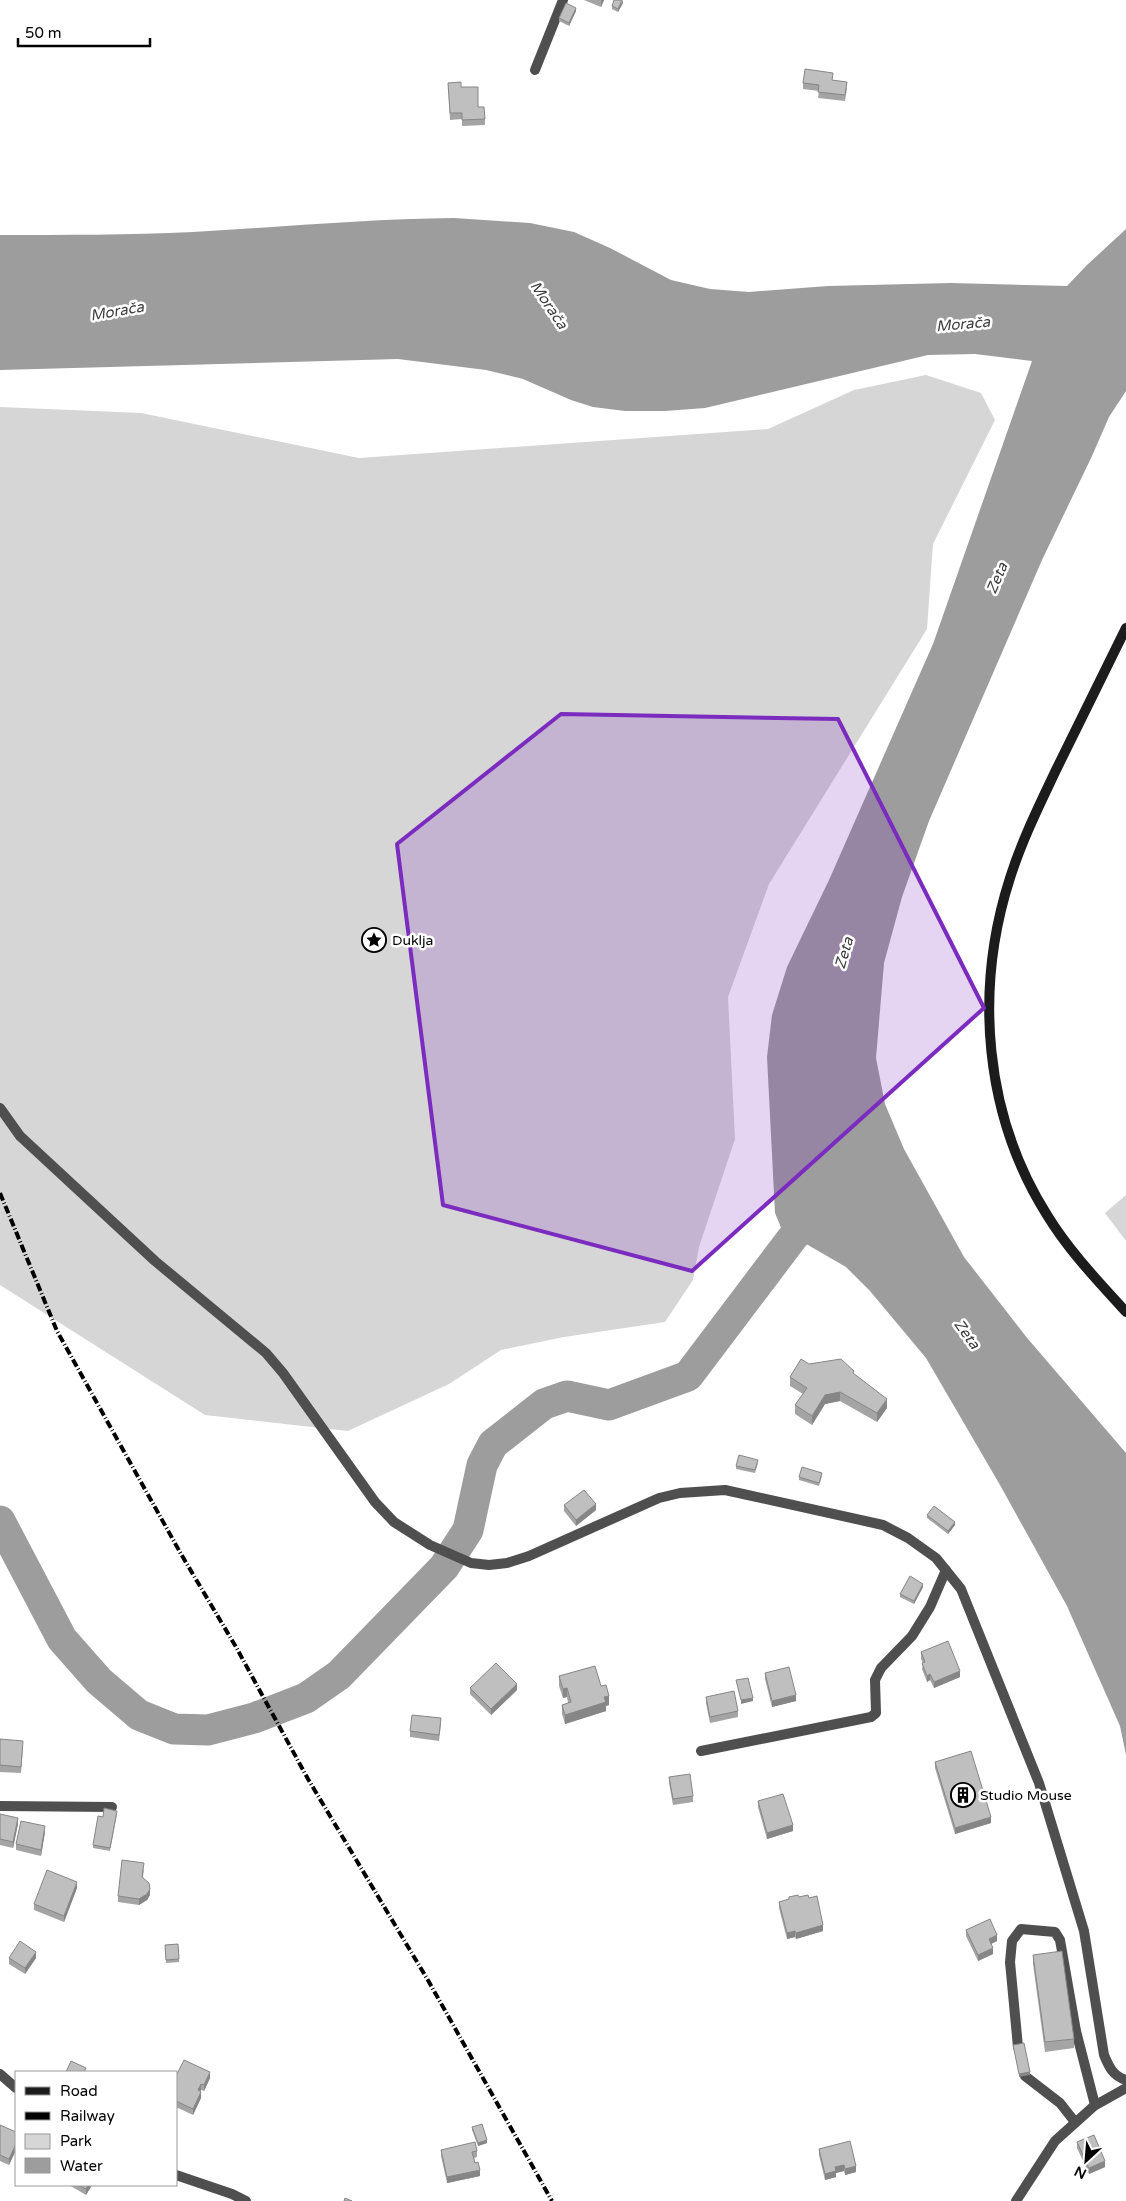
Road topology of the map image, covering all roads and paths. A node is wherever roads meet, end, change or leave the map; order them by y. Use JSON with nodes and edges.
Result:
{"nodes":[{"id":1,"x":563,"y":0,"type":"edge"},
{"id":2,"x":535,"y":70,"type":"dead end"},
{"id":3,"x":1126,"y":628,"type":"edge"},
{"id":4,"x":0,"y":1108,"type":"edge"},
{"id":5,"x":1126,"y":1312,"type":"edge"},
{"id":6,"x":946,"y":1570,"type":"junction"},
{"id":7,"x":701,"y":1751,"type":"dead end"},
{"id":8,"x":0,"y":1806,"type":"edge"},
{"id":9,"x":112,"y":1807,"type":"dead end"},
{"id":10,"x":1018,"y":2047,"type":"edge"},
{"id":11,"x":0,"y":2074,"type":"edge"},
{"id":12,"x":1025,"y":2076,"type":"edge"},
{"id":13,"x":1126,"y":2080,"type":"edge"},
{"id":14,"x":15,"y":2087,"type":"edge"},
{"id":15,"x":1126,"y":2088,"type":"edge"},
{"id":16,"x":1095,"y":2105,"type":"junction"},
{"id":17,"x":1075,"y":2122,"type":"junction"},
{"id":18,"x":178,"y":2176,"type":"edge"},
{"id":19,"x":246,"y":2201,"type":"edge"},
{"id":20,"x":1016,"y":2201,"type":"edge"}],
"edges":[{"from":1,"to":2,"type":"street"},
{"from":3,"to":5,"type":"main road"},
{"from":4,"to":6,"type":"street"},
{"from":6,"to":7,"type":"street"},
{"from":6,"to":13,"type":"street"},
{"from":8,"to":9,"type":"street"},
{"from":10,"to":16,"type":"street"},
{"from":11,"to":14,"type":"street"},
{"from":12,"to":17,"type":"street"},
{"from":15,"to":16,"type":"street"},
{"from":16,"to":17,"type":"street"},
{"from":17,"to":20,"type":"street"},
{"from":18,"to":19,"type":"street"}]}
